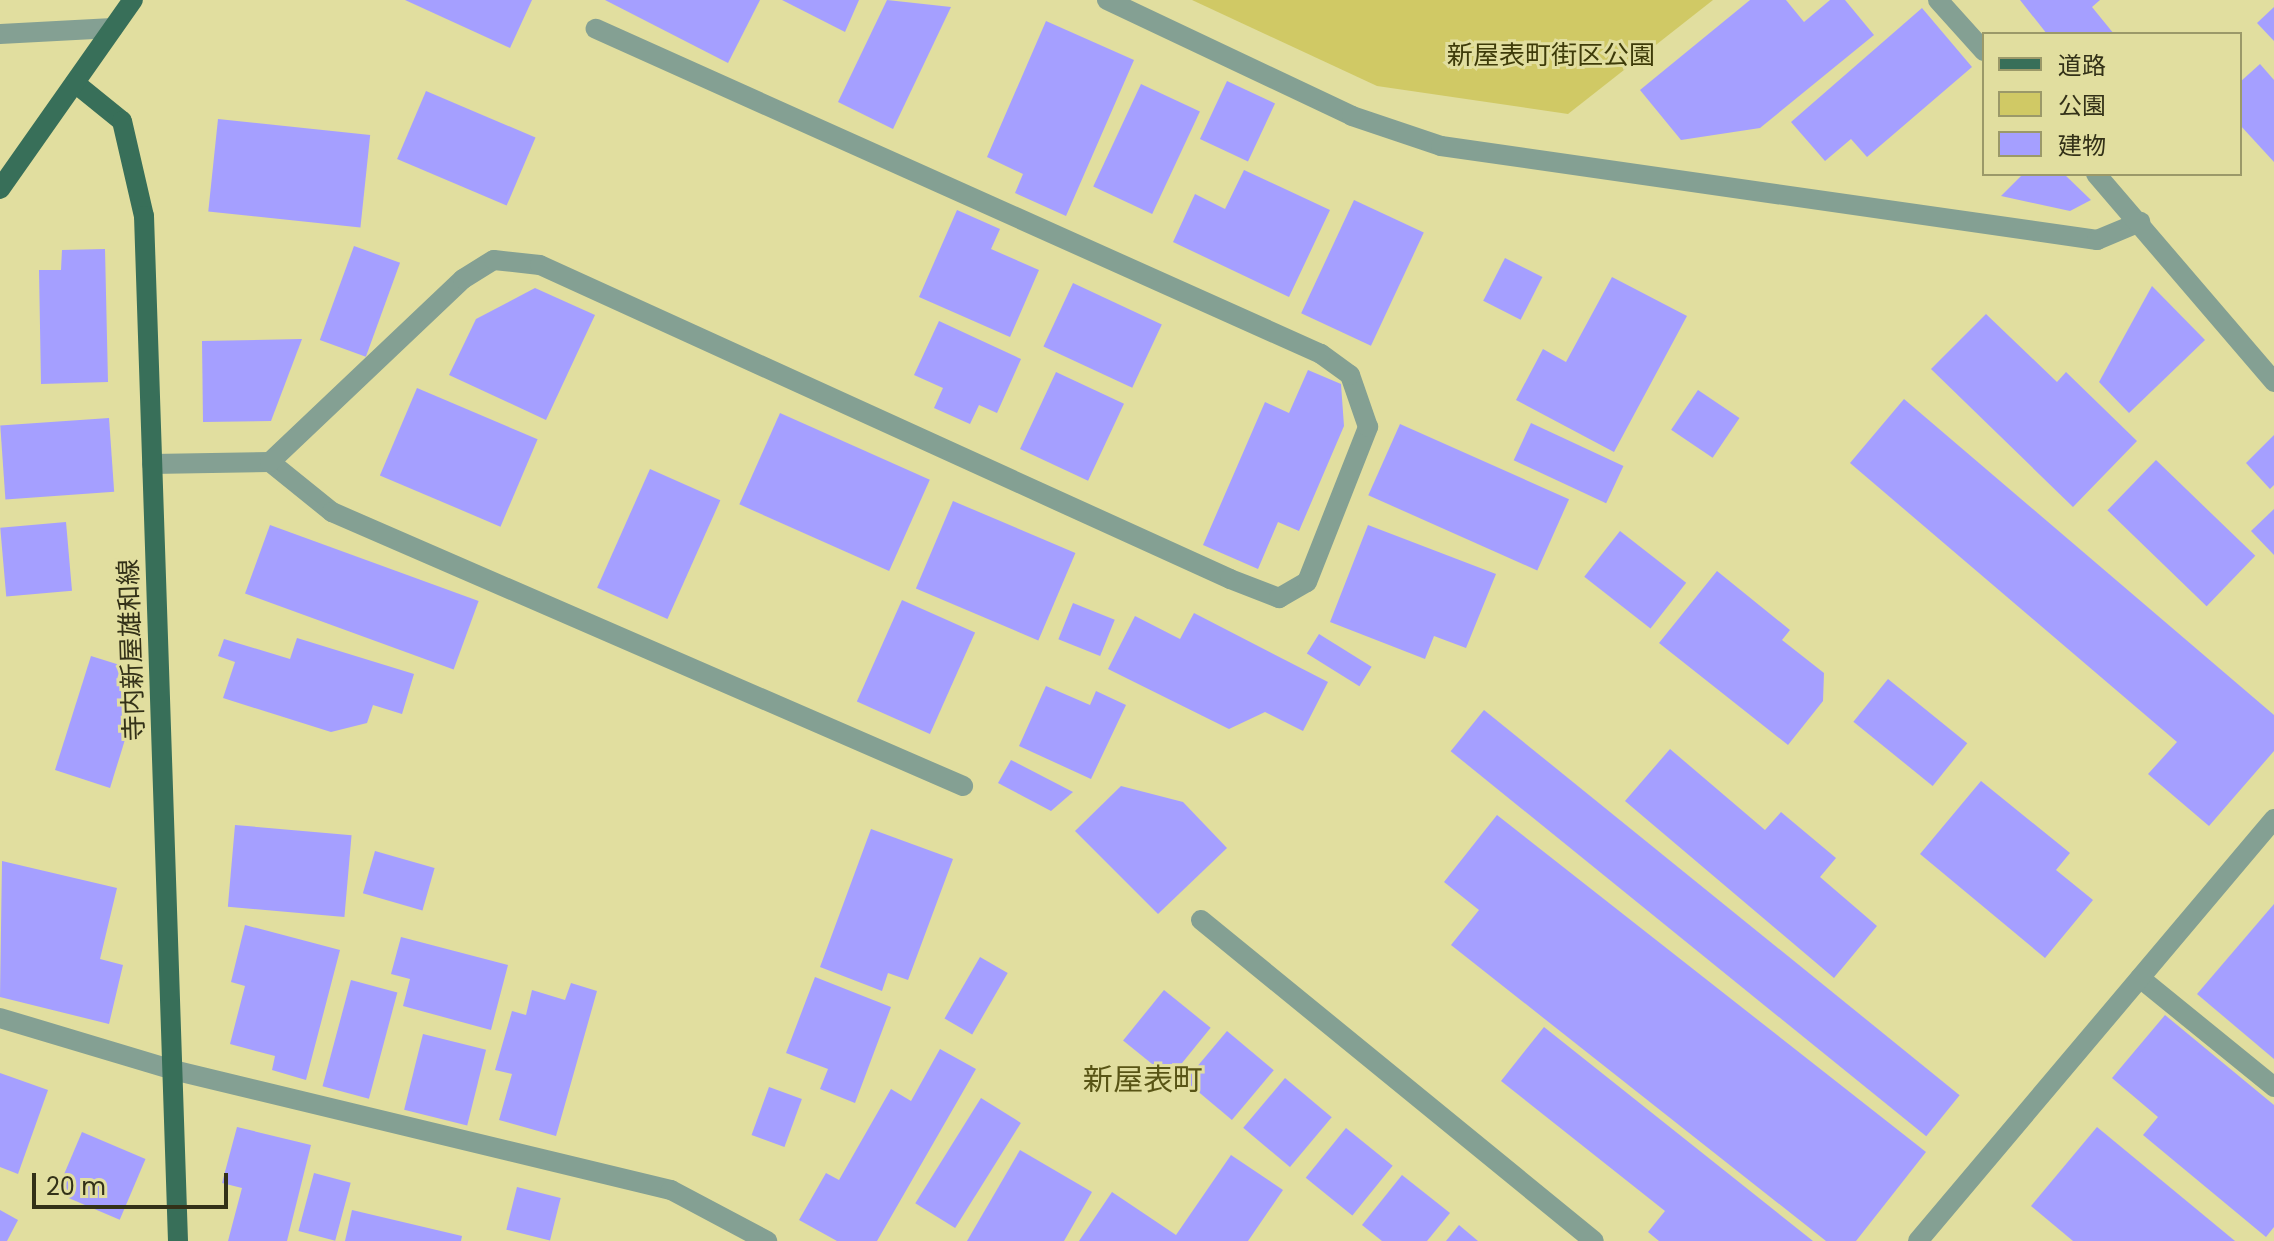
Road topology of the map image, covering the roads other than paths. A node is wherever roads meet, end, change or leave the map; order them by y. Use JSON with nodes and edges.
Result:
{"nodes":[{"id":1,"x":133,"y":0,"type":"edge"},
{"id":2,"x":1107,"y":0,"type":"edge"},
{"id":3,"x":1938,"y":0,"type":"edge"},
{"id":4,"x":113,"y":28,"type":"junction"},
{"id":5,"x":596,"y":29,"type":"dead end"},
{"id":6,"x":0,"y":34,"type":"edge"},
{"id":7,"x":1982,"y":49,"type":"edge"},
{"id":8,"x":75,"y":83,"type":"junction"},
{"id":9,"x":2098,"y":176,"type":"edge"},
{"id":10,"x":0,"y":189,"type":"edge"},
{"id":11,"x":2140,"y":222,"type":"junction"},
{"id":12,"x":2274,"y":382,"type":"edge"},
{"id":13,"x":270,"y":462,"type":"junction"},
{"id":14,"x":152,"y":464,"type":"junction"},
{"id":15,"x":963,"y":786,"type":"dead end"},
{"id":16,"x":2274,"y":819,"type":"edge"},
{"id":17,"x":1201,"y":920,"type":"dead end"},
{"id":18,"x":2140,"y":978,"type":"junction"},
{"id":19,"x":0,"y":1018,"type":"edge"},
{"id":20,"x":173,"y":1070,"type":"junction"},
{"id":21,"x":2274,"y":1087,"type":"edge"},
{"id":22,"x":178,"y":1241,"type":"edge"},
{"id":23,"x":767,"y":1241,"type":"edge"},
{"id":24,"x":1594,"y":1241,"type":"edge"},
{"id":25,"x":1918,"y":1241,"type":"edge"}],
"edges":[{"from":1,"to":4,"type":"main road"},
{"from":2,"to":11,"type":"street"},
{"from":3,"to":7,"type":"street"},
{"from":4,"to":6,"type":"street"},
{"from":4,"to":8,"type":"main road"},
{"from":5,"to":13,"type":"street"},
{"from":8,"to":10,"type":"main road"},
{"from":8,"to":14,"type":"main road","name":"寺内新屋雄和線"},
{"from":9,"to":11,"type":"street"},
{"from":11,"to":12,"type":"street"},
{"from":13,"to":14,"type":"street"},
{"from":13,"to":15,"type":"street"},
{"from":14,"to":20,"type":"main road","name":"寺内新屋雄和線"},
{"from":16,"to":18,"type":"street"},
{"from":17,"to":24,"type":"street"},
{"from":18,"to":21,"type":"street"},
{"from":18,"to":25,"type":"street"},
{"from":19,"to":20,"type":"street"},
{"from":20,"to":22,"type":"main road","name":"寺内新屋雄和線"},
{"from":20,"to":23,"type":"street"}]}
